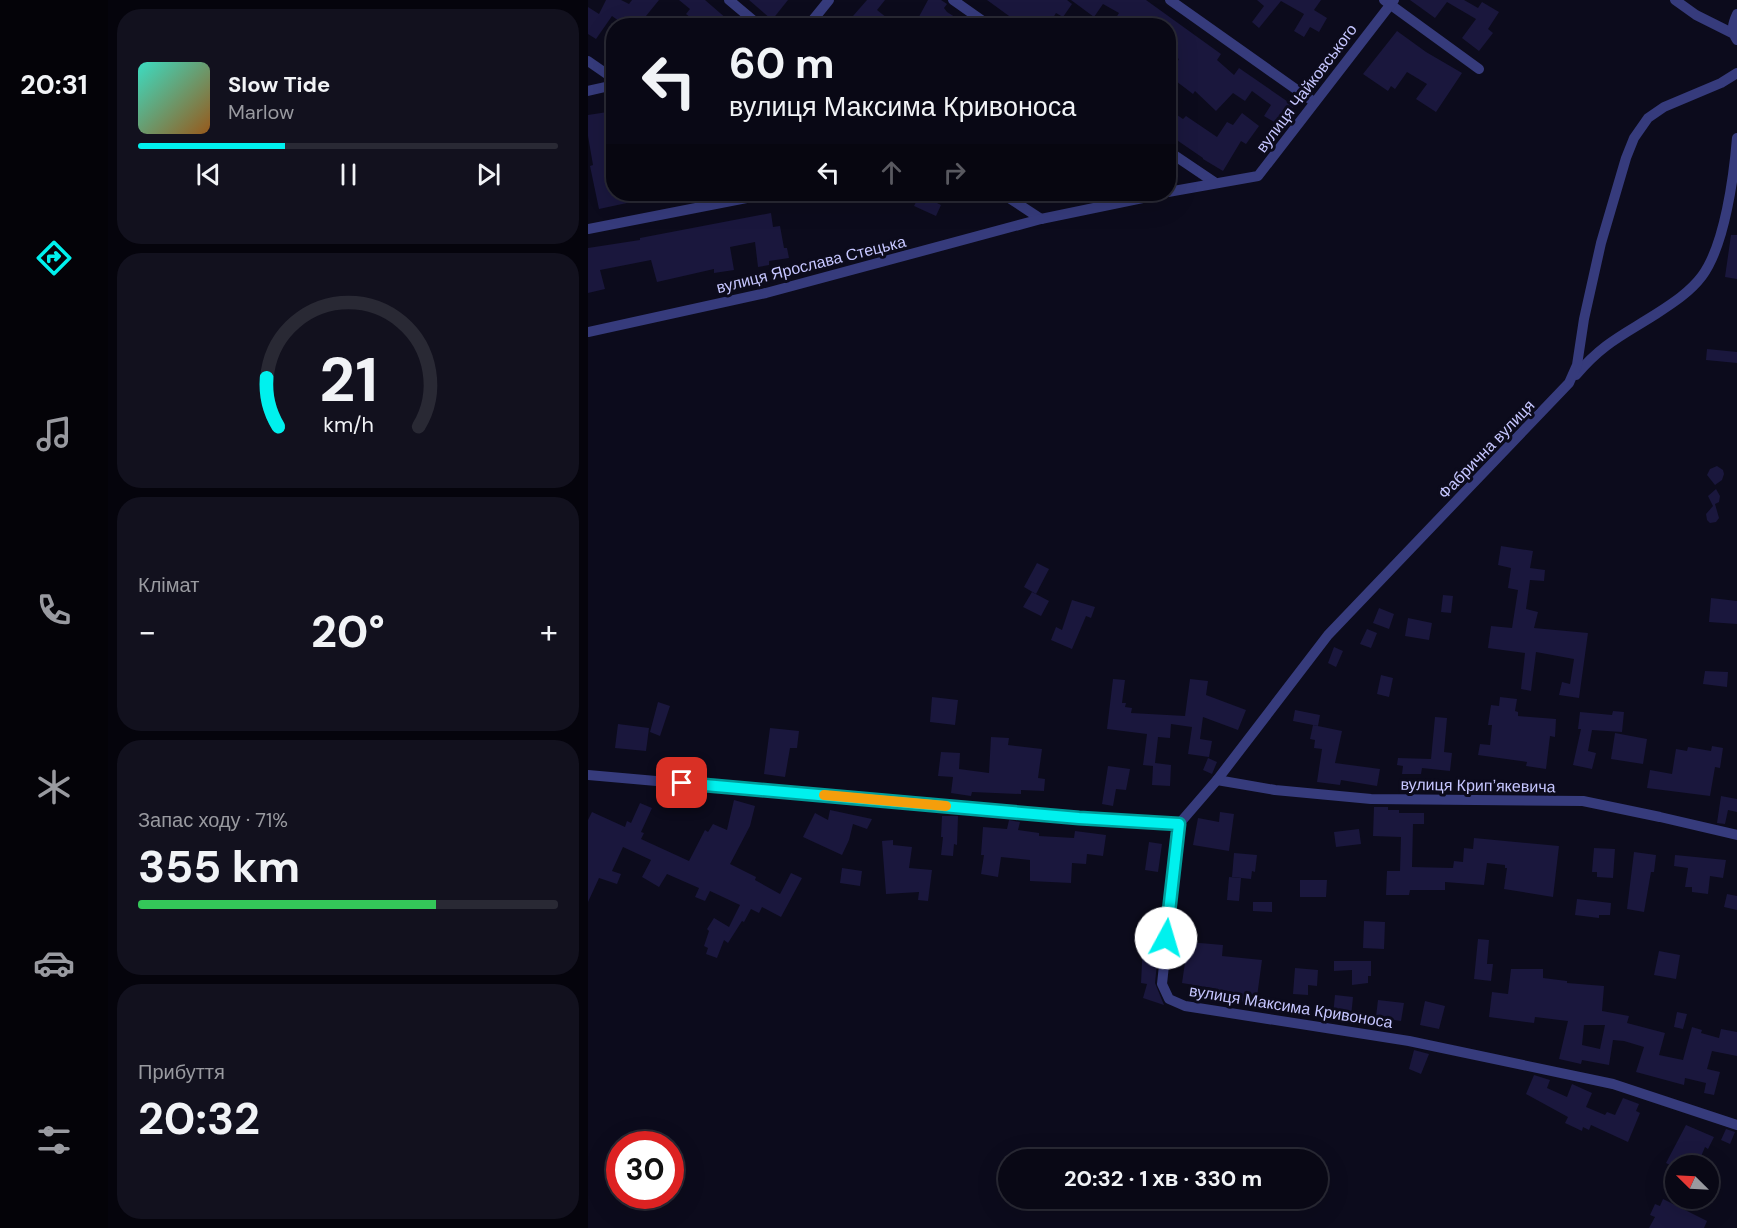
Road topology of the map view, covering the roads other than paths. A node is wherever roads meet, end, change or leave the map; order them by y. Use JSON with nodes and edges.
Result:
{"nodes":[{"id":1,"x":729,"y":0,"type":"edge"},
{"id":2,"x":829,"y":0,"type":"edge"},
{"id":3,"x":953,"y":0,"type":"edge"},
{"id":4,"x":1170,"y":0,"type":"edge"},
{"id":5,"x":1675,"y":0,"type":"edge"},
{"id":6,"x":1389,"y":1,"type":"edge"},
{"id":7,"x":1737,"y":15,"type":"edge"},
{"id":8,"x":750,"y":18,"type":"edge"},
{"id":9,"x":814,"y":18,"type":"edge"},
{"id":10,"x":979,"y":18,"type":"edge"},
{"id":11,"x":1735,"y":37,"type":"edge"},
{"id":12,"x":588,"y":61,"type":"edge"},
{"id":13,"x":1479,"y":69,"type":"dead end"},
{"id":14,"x":606,"y":73,"type":"edge"},
{"id":15,"x":1737,"y":73,"type":"edge"},
{"id":16,"x":606,"y":87,"type":"edge"},
{"id":17,"x":588,"y":91,"type":"edge"},
{"id":18,"x":1314,"y":102,"type":"junction"},
{"id":19,"x":1737,"y":138,"type":"edge"},
{"id":20,"x":1176,"y":156,"type":"edge"},
{"id":21,"x":1214,"y":182,"type":"junction"},
{"id":22,"x":1176,"y":190,"type":"edge"},
{"id":23,"x":731,"y":201,"type":"edge"},
{"id":24,"x":1014,"y":201,"type":"edge"},
{"id":25,"x":1128,"y":201,"type":"edge"},
{"id":26,"x":1041,"y":219,"type":"junction"},
{"id":27,"x":588,"y":229,"type":"edge"},
{"id":28,"x":588,"y":332,"type":"edge"},
{"id":29,"x":1569,"y":383,"type":"junction"},
{"id":30,"x":588,"y":775,"type":"edge"},
{"id":31,"x":1217,"y":780,"type":"junction"},
{"id":32,"x":1179,"y":824,"type":"junction"},
{"id":33,"x":1737,"y":835,"type":"edge"},
{"id":34,"x":1737,"y":1125,"type":"edge"}],
"edges":[{"from":1,"to":8,"type":"street"},
{"from":2,"to":9,"type":"street"},
{"from":3,"to":10,"type":"street"},
{"from":4,"to":18,"type":"street"},
{"from":5,"to":11,"type":"street"},
{"from":6,"to":13,"type":"street"},
{"from":6,"to":18,"type":"street","name":"вулиця Чайковського"},
{"from":7,"to":11,"type":"street"},
{"from":12,"to":14,"type":"street"},
{"from":15,"to":29,"type":"street","name":"Фабрична вулиця"},
{"from":16,"to":17,"type":"street"},
{"from":18,"to":21,"type":"street","name":"вулиця Чайковського"},
{"from":19,"to":29,"type":"street"},
{"from":20,"to":21,"type":"street"},
{"from":21,"to":22,"type":"street","name":"вулиця Чайковського"},
{"from":23,"to":27,"type":"street"},
{"from":24,"to":26,"type":"street"},
{"from":25,"to":26,"type":"street"},
{"from":26,"to":28,"type":"street","name":"вулиця Ярослава Стецька"},
{"from":29,"to":31,"type":"street","name":"Фабрична вулиця"},
{"from":30,"to":32,"type":"street"},
{"from":31,"to":32,"type":"street","name":"Фабрична вулиця"},
{"from":31,"to":33,"type":"street","name":"вулиця Крипʼякевича"},
{"from":32,"to":34,"type":"street","name":"вулиця Максима Кривоноса"}]}
